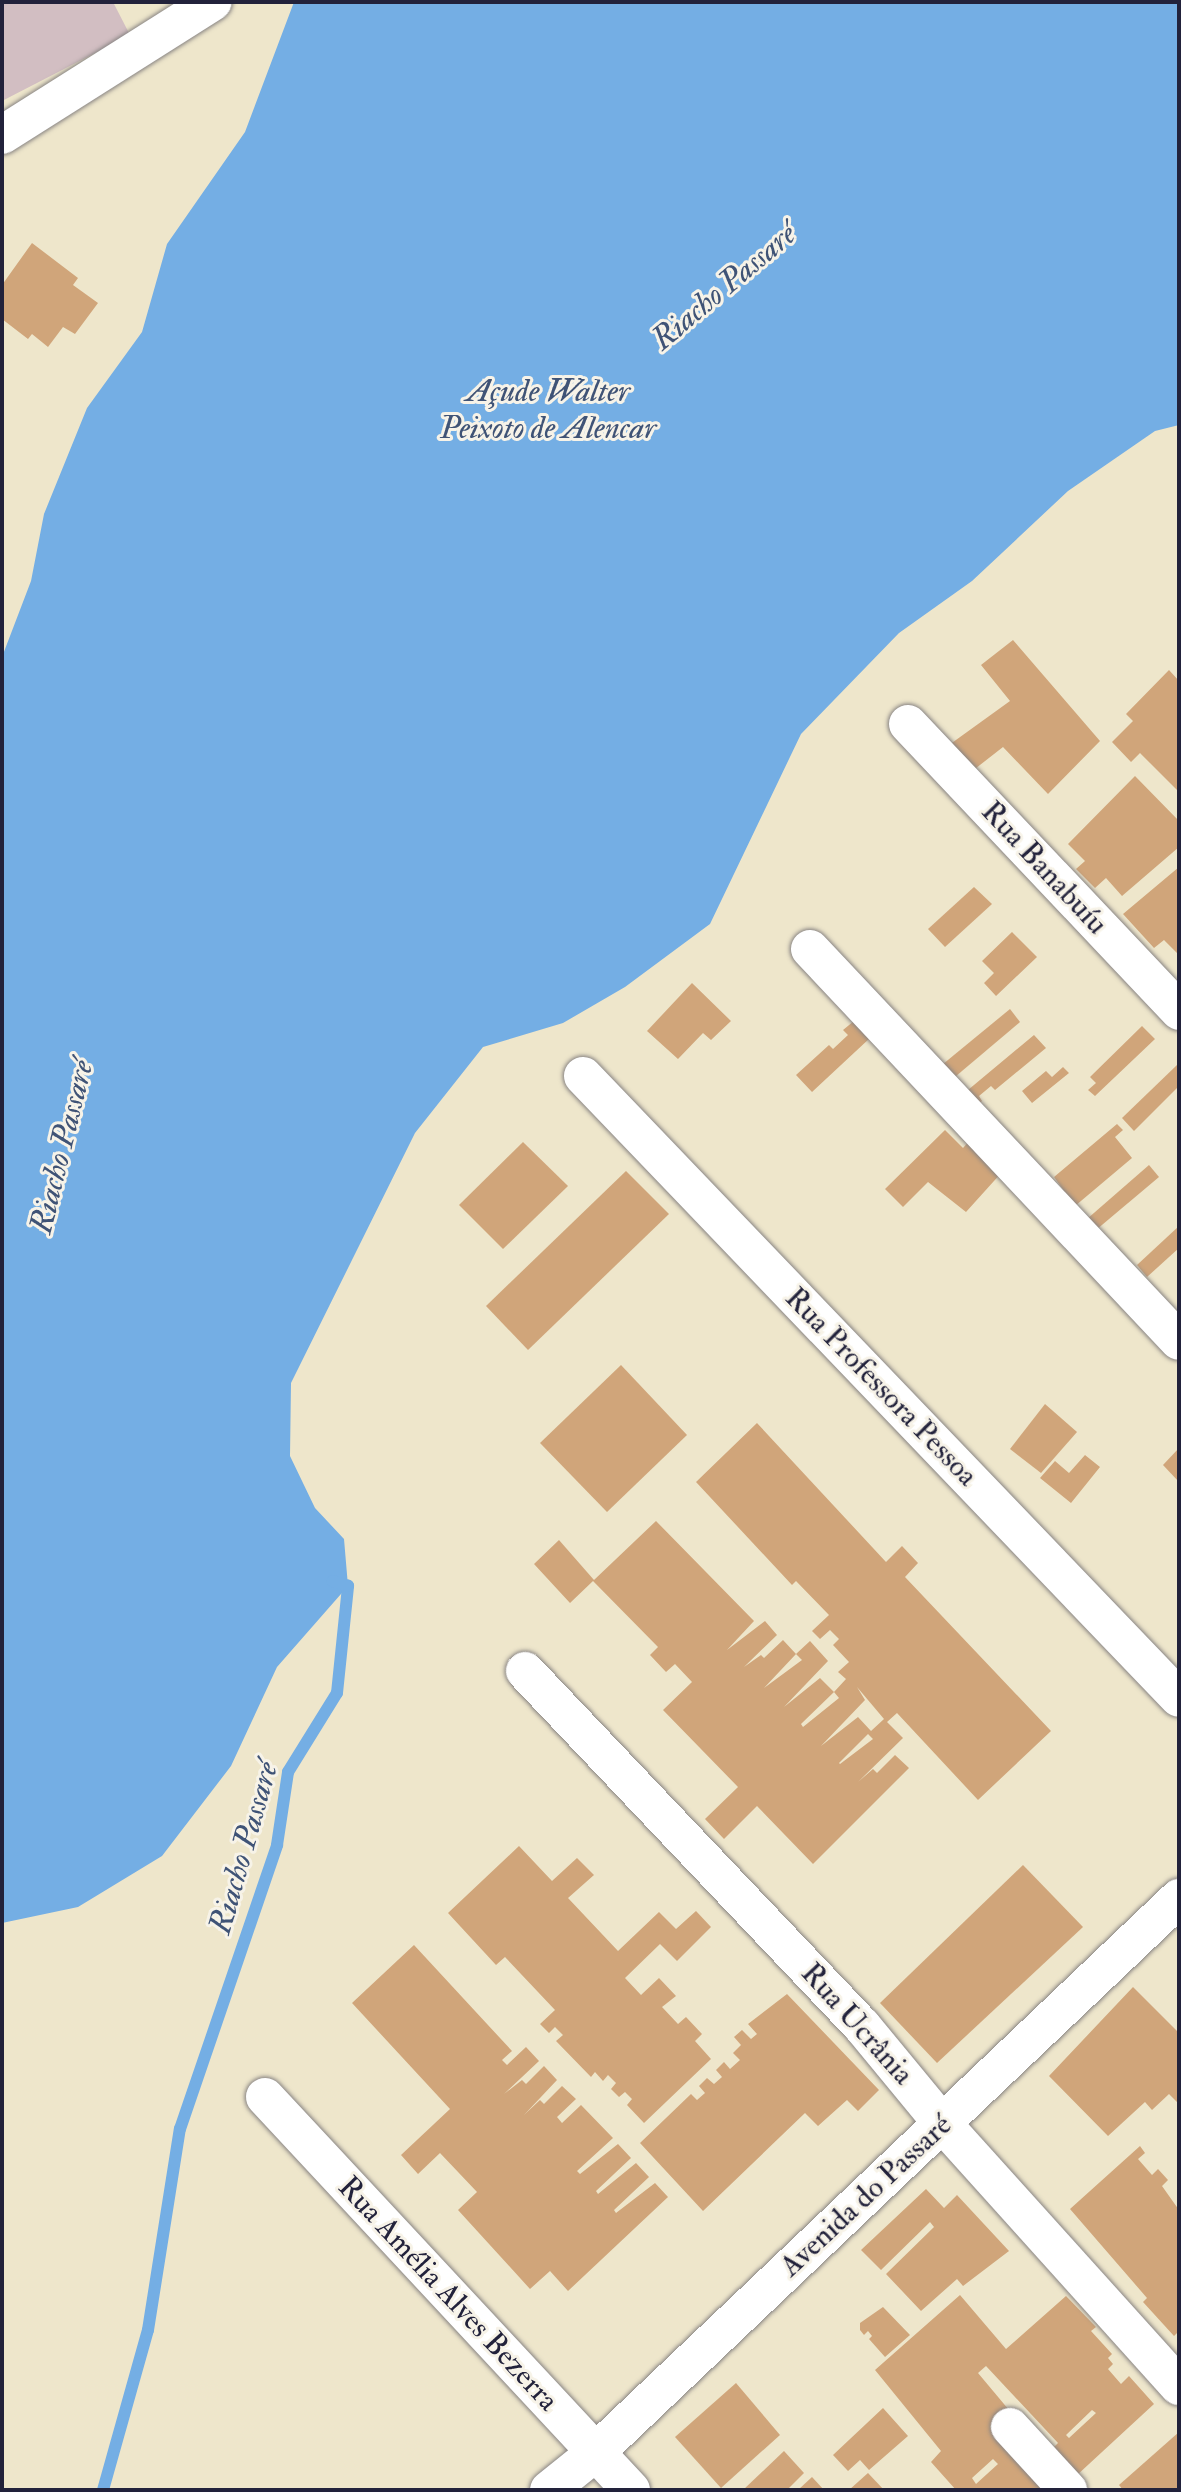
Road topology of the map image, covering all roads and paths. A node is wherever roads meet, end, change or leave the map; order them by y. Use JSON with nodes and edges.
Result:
{"nodes":[{"id":1,"x":212,"y":2,"type":"edge"},
{"id":2,"x":2,"y":135,"type":"edge"},
{"id":3,"x":908,"y":724,"type":"dead end"},
{"id":4,"x":810,"y":949,"type":"dead end"},
{"id":5,"x":1179,"y":1011,"type":"edge"},
{"id":6,"x":583,"y":1076,"type":"dead end"},
{"id":7,"x":1179,"y":1341,"type":"edge"},
{"id":8,"x":525,"y":1671,"type":"dead end"},
{"id":9,"x":1179,"y":1698,"type":"edge"},
{"id":10,"x":1179,"y":1898,"type":"edge"},
{"id":11,"x":265,"y":2097,"type":"dead end"},
{"id":12,"x":942,"y":2123,"type":"junction"},
{"id":13,"x":1179,"y":2386,"type":"edge"},
{"id":14,"x":1010,"y":2427,"type":"dead end"},
{"id":15,"x":595,"y":2453,"type":"junction"},
{"id":16,"x":550,"y":2490,"type":"edge"},
{"id":17,"x":631,"y":2490,"type":"edge"},
{"id":18,"x":1068,"y":2490,"type":"edge"}],
"edges":[{"from":1,"to":2,"type":"street"},
{"from":3,"to":5,"type":"street","name":"Rua Banabuíu"},
{"from":4,"to":7,"type":"street"},
{"from":6,"to":9,"type":"street","name":"Rua Professora Pessoa"},
{"from":8,"to":12,"type":"street","name":"Rua Ucrânia"},
{"from":10,"to":12,"type":"street","name":"Avenida do Passaré"},
{"from":11,"to":15,"type":"street","name":"Rua Amélia Alves Bezerra"},
{"from":12,"to":13,"type":"street","name":"Rua Ucrânia"},
{"from":12,"to":15,"type":"street","name":"Avenida do Passaré"},
{"from":14,"to":18,"type":"street"},
{"from":15,"to":16,"type":"street","name":"Avenida do Passaré"},
{"from":15,"to":17,"type":"street","name":"Rua Amélia Alves Bezerra"}]}
